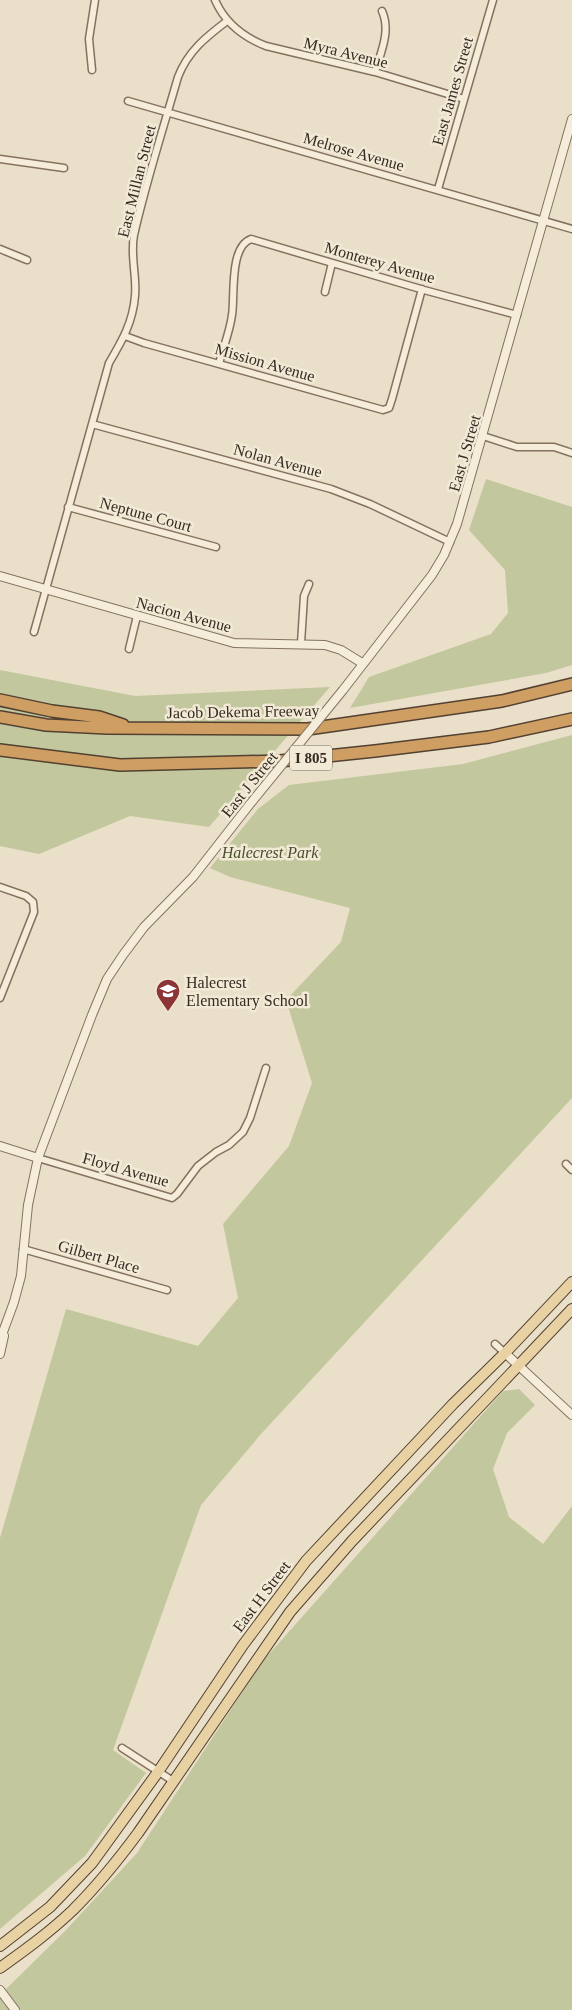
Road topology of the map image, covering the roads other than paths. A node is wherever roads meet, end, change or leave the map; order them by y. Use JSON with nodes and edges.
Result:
{"nodes":[{"id":1,"x":95,"y":0,"type":"edge"},
{"id":2,"x":216,"y":0,"type":"edge"},
{"id":3,"x":493,"y":0,"type":"edge"},
{"id":4,"x":382,"y":11,"type":"dead end"},
{"id":5,"x":227,"y":21,"type":"junction"},
{"id":6,"x":92,"y":70,"type":"dead end"},
{"id":7,"x":375,"y":72,"type":"junction"},
{"id":8,"x":464,"y":99,"type":"junction"},
{"id":9,"x":128,"y":101,"type":"dead end"},
{"id":10,"x":168,"y":113,"type":"junction"},
{"id":11,"x":572,"y":119,"type":"edge"},
{"id":12,"x":0,"y":159,"type":"edge"},
{"id":13,"x":64,"y":168,"type":"dead end"},
{"id":14,"x":438,"y":190,"type":"junction"},
{"id":15,"x":544,"y":220,"type":"junction"},
{"id":16,"x":572,"y":228,"type":"edge"},
{"id":17,"x":0,"y":249,"type":"edge"},
{"id":18,"x":27,"y":260,"type":"dead end"},
{"id":19,"x":332,"y":262,"type":"junction"},
{"id":20,"x":422,"y":289,"type":"junction"},
{"id":21,"x":325,"y":292,"type":"dead end"},
{"id":22,"x":517,"y":315,"type":"junction"},
{"id":23,"x":125,"y":336,"type":"junction"},
{"id":24,"x":219,"y":364,"type":"junction"},
{"id":25,"x":92,"y":424,"type":"junction"},
{"id":26,"x":483,"y":436,"type":"junction"},
{"id":27,"x":572,"y":453,"type":"edge"},
{"id":28,"x":68,"y":507,"type":"junction"},
{"id":29,"x":450,"y":542,"type":"junction"},
{"id":30,"x":216,"y":547,"type":"dead end"},
{"id":31,"x":0,"y":576,"type":"edge"},
{"id":32,"x":309,"y":584,"type":"dead end"},
{"id":33,"x":45,"y":589,"type":"junction"},
{"id":34,"x":137,"y":616,"type":"junction"},
{"id":35,"x":34,"y":632,"type":"dead end"},
{"id":36,"x":301,"y":643,"type":"junction"},
{"id":37,"x":130,"y":649,"type":"dead end"},
{"id":38,"x":362,"y":663,"type":"junction"},
{"id":39,"x":572,"y":684,"type":"edge"},
{"id":40,"x":0,"y":700,"type":"edge"},
{"id":41,"x":0,"y":717,"type":"edge"},
{"id":42,"x":572,"y":719,"type":"edge"},
{"id":43,"x":133,"y":728,"type":"junction"},
{"id":44,"x":0,"y":750,"type":"edge"},
{"id":45,"x":0,"y":756,"type":"edge"},
{"id":46,"x":47,"y":756,"type":"junction"},
{"id":47,"x":0,"y":887,"type":"edge"},
{"id":48,"x":0,"y":998,"type":"edge"},
{"id":49,"x":266,"y":1068,"type":"dead end"},
{"id":50,"x":0,"y":1146,"type":"edge"},
{"id":51,"x":38,"y":1158,"type":"junction"},
{"id":52,"x":566,"y":1164,"type":"dead end"},
{"id":53,"x":572,"y":1170,"type":"edge"},
{"id":54,"x":23,"y":1249,"type":"junction"},
{"id":55,"x":572,"y":1282,"type":"edge"},
{"id":56,"x":166,"y":1290,"type":"dead end"},
{"id":57,"x":572,"y":1309,"type":"edge"},
{"id":58,"x":6,"y":1326,"type":"junction"},
{"id":59,"x":0,"y":1340,"type":"edge"},
{"id":60,"x":495,"y":1344,"type":"dead end"},
{"id":61,"x":505,"y":1353,"type":"junction"},
{"id":62,"x":0,"y":1354,"type":"edge"},
{"id":63,"x":518,"y":1366,"type":"junction"},
{"id":64,"x":572,"y":1415,"type":"edge"},
{"id":65,"x":122,"y":1748,"type":"dead end"},
{"id":66,"x":158,"y":1772,"type":"junction"},
{"id":67,"x":173,"y":1781,"type":"junction"},
{"id":68,"x":0,"y":1946,"type":"edge"},
{"id":69,"x":0,"y":1968,"type":"edge"},
{"id":70,"x":0,"y":1990,"type":"edge"},
{"id":71,"x":15,"y":2010,"type":"edge"}],
"edges":[{"from":1,"to":6,"type":"street"},
{"from":2,"to":5,"type":"street"},
{"from":3,"to":8,"type":"street","name":"East James Street"},
{"from":4,"to":7,"type":"street"},
{"from":5,"to":7,"type":"street","name":"Myra Avenue"},
{"from":5,"to":10,"type":"street","name":"East Millan Street"},
{"from":7,"to":8,"type":"street","name":"Myra Avenue"},
{"from":8,"to":14,"type":"street","name":"East James Street"},
{"from":9,"to":10,"type":"street","name":"Melrose Avenue"},
{"from":10,"to":14,"type":"street","name":"Melrose Avenue"},
{"from":10,"to":23,"type":"street","name":"East Millan Street"},
{"from":11,"to":15,"type":"street","name":"East J Street"},
{"from":12,"to":13,"type":"street"},
{"from":14,"to":15,"type":"street","name":"Melrose Avenue"},
{"from":15,"to":16,"type":"street","name":"Melrose Avenue"},
{"from":15,"to":22,"type":"street","name":"East J Street"},
{"from":17,"to":18,"type":"street"},
{"from":19,"to":20,"type":"street","name":"Monterey Avenue"},
{"from":19,"to":21,"type":"street"},
{"from":19,"to":24,"type":"street","name":"Monterey Avenue"},
{"from":20,"to":22,"type":"street","name":"Monterey Avenue"},
{"from":20,"to":24,"type":"street","name":"Mission Avenue"},
{"from":22,"to":26,"type":"street","name":"East J Street"},
{"from":23,"to":24,"type":"street","name":"Mission Avenue"},
{"from":23,"to":25,"type":"street","name":"East Millan Street"},
{"from":25,"to":28,"type":"street","name":"East Millan Street"},
{"from":25,"to":29,"type":"street","name":"Nolan Avenue"},
{"from":26,"to":27,"type":"street"},
{"from":26,"to":29,"type":"street","name":"East J Street"},
{"from":28,"to":30,"type":"street","name":"Neptune Court"},
{"from":28,"to":33,"type":"street","name":"East Millan Street"},
{"from":29,"to":38,"type":"street","name":"East J Street"},
{"from":31,"to":33,"type":"street","name":"Nacion Avenue"},
{"from":32,"to":36,"type":"street"},
{"from":33,"to":34,"type":"street","name":"Nacion Avenue"},
{"from":33,"to":35,"type":"street","name":"East Millan Street"},
{"from":34,"to":36,"type":"street","name":"Nacion Avenue"},
{"from":34,"to":37,"type":"street"},
{"from":36,"to":38,"type":"street","name":"Nacion Avenue"},
{"from":38,"to":51,"type":"street","name":"East J Street","bridge":true},
{"from":39,"to":43,"type":"highway","name":"Jacob Dekema Freeway","number":"I 805"},
{"from":40,"to":43,"type":"highway"},
{"from":41,"to":43,"type":"highway","name":"Jacob Dekema Freeway","number":"I 805"},
{"from":42,"to":46,"type":"highway","number":"I 805"},
{"from":44,"to":46,"type":"highway","number":"I 805"},
{"from":45,"to":46,"type":"highway"},
{"from":47,"to":48,"type":"street"},
{"from":49,"to":51,"type":"street","name":"Floyd Avenue"},
{"from":50,"to":51,"type":"street","name":"Floyd Avenue"},
{"from":51,"to":54,"type":"street","name":"East J Street"},
{"from":52,"to":53,"type":"street"},
{"from":54,"to":56,"type":"street","name":"Gilbert Place"},
{"from":54,"to":58,"type":"street","name":"East J Street"},
{"from":55,"to":61,"type":"main road","name":"East H Street"},
{"from":57,"to":63,"type":"main road","name":"East H Street"},
{"from":58,"to":59,"type":"street","name":"East J Street"},
{"from":58,"to":62,"type":"street","name":"East J Street"},
{"from":60,"to":61,"type":"street"},
{"from":61,"to":63,"type":"street"},
{"from":61,"to":66,"type":"main road","name":"East H Street"},
{"from":63,"to":64,"type":"street"},
{"from":63,"to":67,"type":"main road","name":"East H Street"},
{"from":65,"to":66,"type":"street"},
{"from":66,"to":67,"type":"street"},
{"from":66,"to":68,"type":"main road","name":"East H Street"},
{"from":67,"to":69,"type":"main road","name":"East H Street"},
{"from":70,"to":71,"type":"street"}]}
